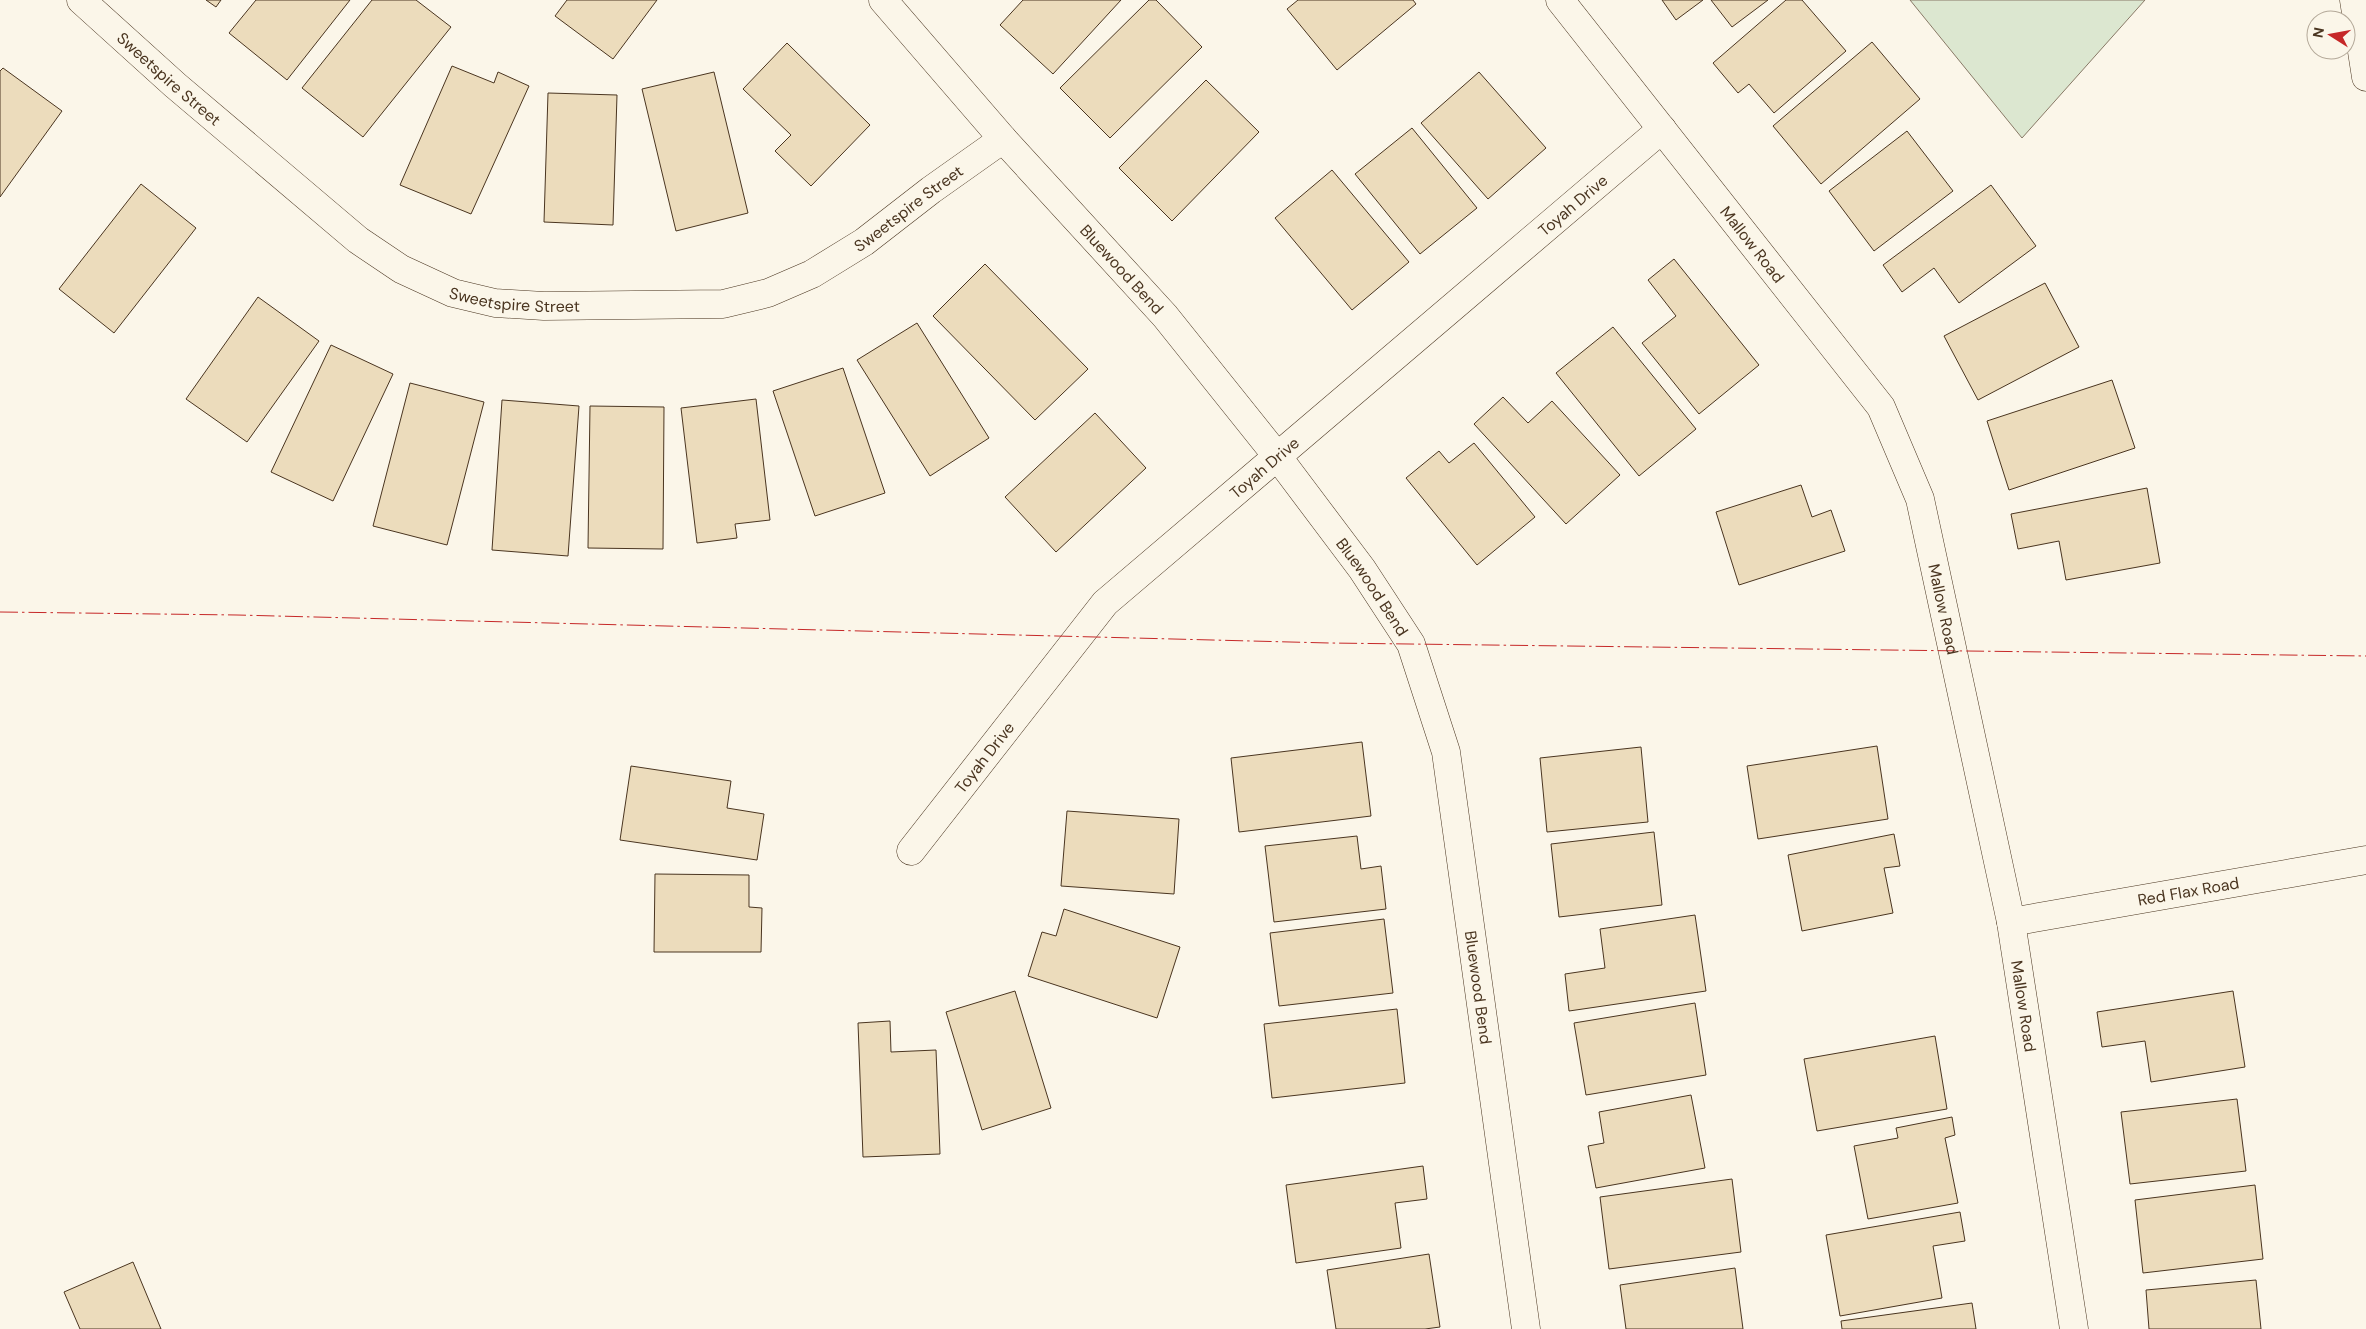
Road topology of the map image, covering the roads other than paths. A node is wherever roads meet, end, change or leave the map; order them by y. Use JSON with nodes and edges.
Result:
{"nodes":[{"id":1,"x":80,"y":0,"type":"edge"},
{"id":2,"x":883,"y":0,"type":"edge"},
{"id":3,"x":1560,"y":0,"type":"edge"},
{"id":4,"x":2354,"y":0,"type":"edge"},
{"id":5,"x":2366,"y":77,"type":"edge"},
{"id":6,"x":1662,"y":129,"type":"junction"},
{"id":7,"x":1003,"y":138,"type":"junction"},
{"id":8,"x":1277,"y":456,"type":"junction"},
{"id":9,"x":912,"y":851,"type":"dead end"},
{"id":10,"x":2366,"y":860,"type":"edge"},
{"id":11,"x":2011,"y":922,"type":"junction"},
{"id":12,"x":1526,"y":1329,"type":"edge"},
{"id":13,"x":2074,"y":1329,"type":"edge"}],
"edges":[{"from":1,"to":7,"type":"street","name":"Sweetspire Street"},
{"from":2,"to":7,"type":"street","name":"Bluewood Bend"},
{"from":3,"to":6,"type":"street","name":"Mallow Road"},
{"from":4,"to":5,"type":"street"},
{"from":6,"to":8,"type":"street","name":"Toyah Drive"},
{"from":6,"to":11,"type":"street","name":"Mallow Road"},
{"from":7,"to":8,"type":"street","name":"Bluewood Bend"},
{"from":8,"to":9,"type":"street","name":"Toyah Drive"},
{"from":8,"to":12,"type":"street","name":"Bluewood Bend"},
{"from":10,"to":11,"type":"street","name":"Red Flax Road"},
{"from":11,"to":13,"type":"street","name":"Mallow Road"}]}
